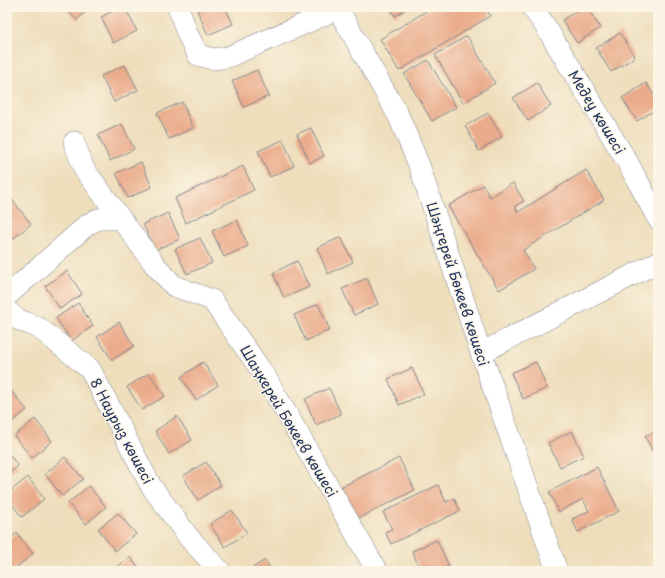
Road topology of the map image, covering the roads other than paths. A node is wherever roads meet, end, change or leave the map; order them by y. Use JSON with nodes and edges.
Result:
{"nodes":[{"id":1,"x":178,"y":7,"type":"edge"},
{"id":2,"x":532,"y":7,"type":"edge"},
{"id":3,"x":338,"y":8,"type":"edge"},
{"id":4,"x":74,"y":142,"type":"dead end"},
{"id":5,"x":121,"y":219,"type":"junction"},
{"id":6,"x":658,"y":219,"type":"edge"},
{"id":7,"x":658,"y":262,"type":"edge"},
{"id":8,"x":7,"y":296,"type":"edge"},
{"id":9,"x":7,"y":311,"type":"edge"},
{"id":10,"x":481,"y":353,"type":"junction"},
{"id":11,"x":220,"y":571,"type":"edge"},
{"id":12,"x":377,"y":571,"type":"edge"},
{"id":13,"x":558,"y":571,"type":"edge"}],
"edges":[{"from":1,"to":3,"type":"street"},
{"from":2,"to":6,"type":"street","name":"Медеу көшесі"},
{"from":3,"to":10,"type":"street","name":"Шәңгерей Бөкеев көшесі"},
{"from":4,"to":5,"type":"street","name":"Шаңкерей Бөкеев көшесі"},
{"from":5,"to":8,"type":"street"},
{"from":5,"to":12,"type":"street","name":"Шаңкерей Бөкеев көшесі"},
{"from":7,"to":10,"type":"street"},
{"from":9,"to":11,"type":"street","name":"8 Наурыз көшесі"},
{"from":10,"to":13,"type":"street","name":"Шәңгерей Бөкеев көшесі"}]}
